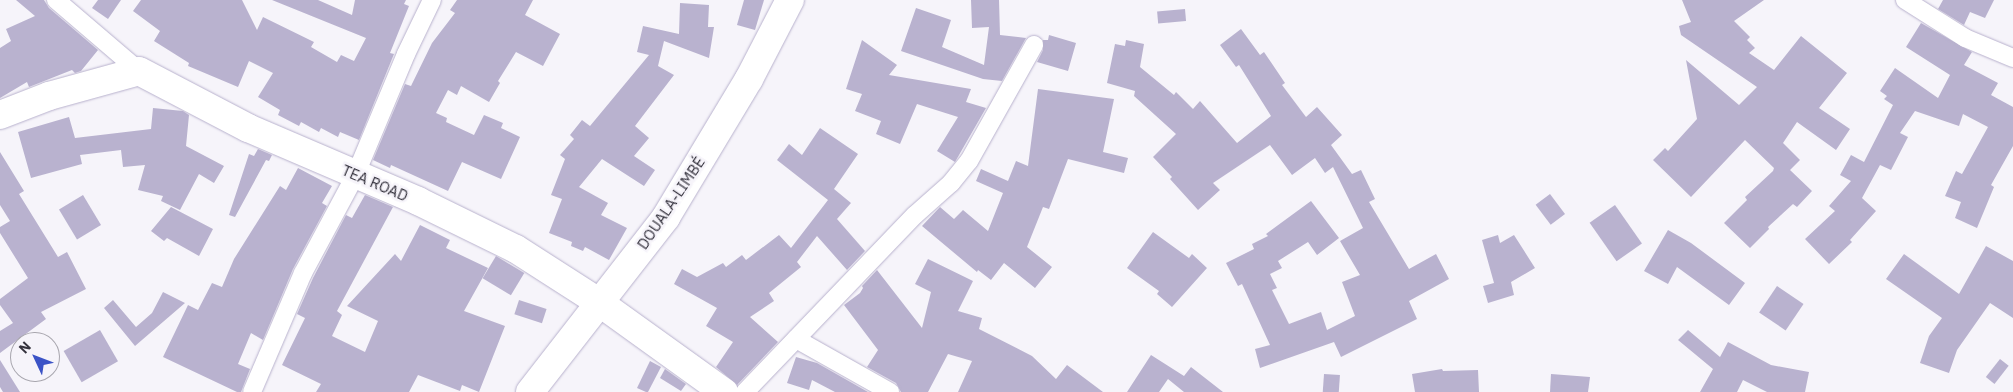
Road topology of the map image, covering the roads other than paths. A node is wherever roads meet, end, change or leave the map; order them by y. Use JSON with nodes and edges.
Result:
{"nodes":[{"id":1,"x":58,"y":0,"type":"edge"},
{"id":2,"x":432,"y":0,"type":"edge"},
{"id":3,"x":790,"y":0,"type":"edge"},
{"id":4,"x":1905,"y":0,"type":"edge"},
{"id":5,"x":1034,"y":45,"type":"dead end"},
{"id":6,"x":2013,"y":58,"type":"edge"},
{"id":7,"x":139,"y":71,"type":"junction"},
{"id":8,"x":0,"y":115,"type":"edge"},
{"id":9,"x":355,"y":176,"type":"junction"},
{"id":10,"x":600,"y":303,"type":"junction"},
{"id":11,"x":796,"y":339,"type":"junction"},
{"id":12,"x":252,"y":392,"type":"edge"},
{"id":13,"x":530,"y":392,"type":"edge"},
{"id":14,"x":724,"y":392,"type":"edge"},
{"id":15,"x":745,"y":392,"type":"edge"},
{"id":16,"x":890,"y":392,"type":"edge"}],
"edges":[{"from":1,"to":7,"type":"street"},
{"from":2,"to":9,"type":"street"},
{"from":3,"to":10,"type":"main road","name":"DOUALA-LIMBÉ"},
{"from":4,"to":6,"type":"street"},
{"from":5,"to":11,"type":"street"},
{"from":7,"to":8,"type":"main road"},
{"from":7,"to":9,"type":"main road","name":"TEA ROAD"},
{"from":9,"to":10,"type":"main road","name":"TEA ROAD"},
{"from":9,"to":12,"type":"street"},
{"from":10,"to":13,"type":"main road","name":"DOUALA-LIMBÉ"},
{"from":10,"to":14,"type":"main road","name":"TEA ROAD"},
{"from":11,"to":15,"type":"street"},
{"from":11,"to":16,"type":"street"}]}
